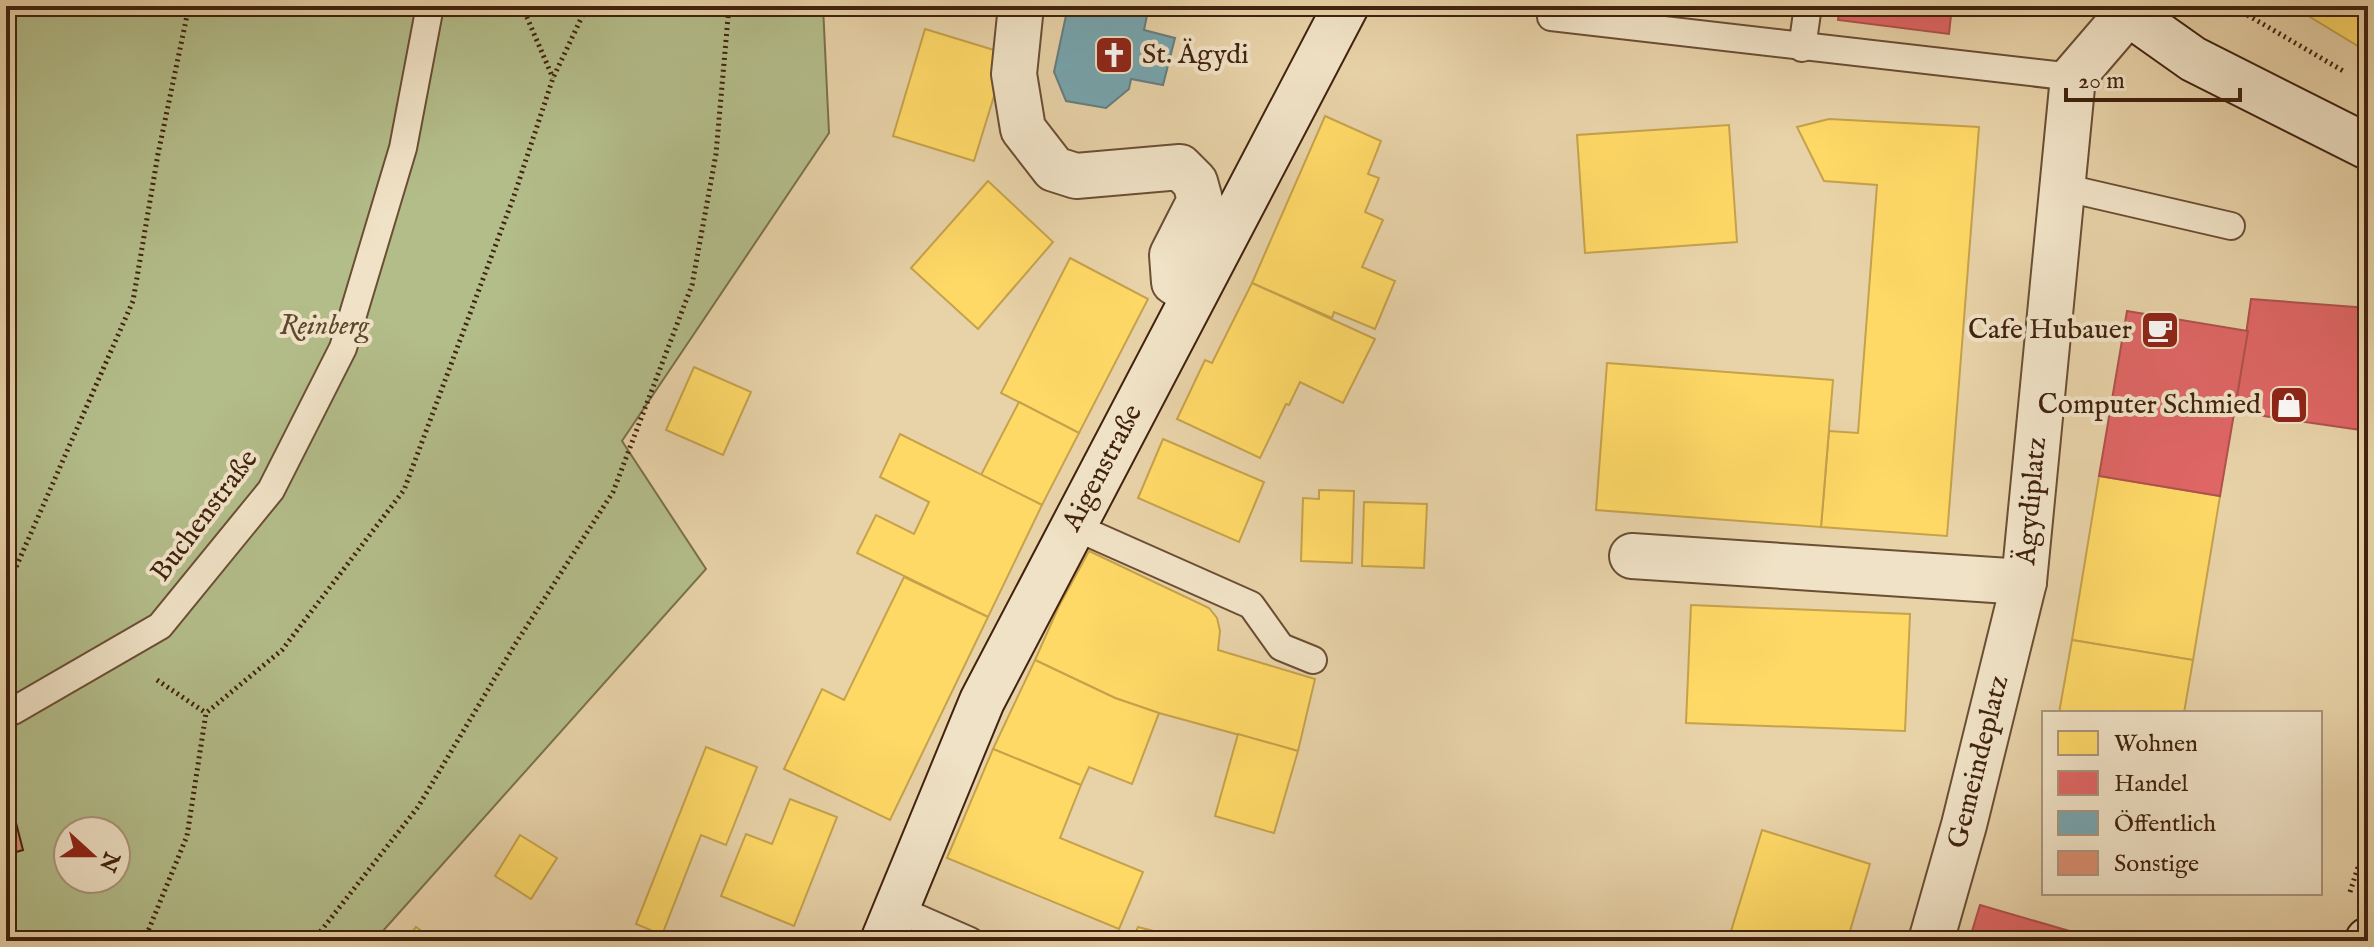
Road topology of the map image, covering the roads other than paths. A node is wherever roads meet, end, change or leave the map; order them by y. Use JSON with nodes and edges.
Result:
{"nodes":[{"id":1,"x":430,"y":6,"type":"edge"},
{"id":2,"x":1021,"y":6,"type":"edge"},
{"id":3,"x":1346,"y":6,"type":"edge"},
{"id":4,"x":1553,"y":6,"type":"edge"},
{"id":5,"x":1808,"y":6,"type":"edge"},
{"id":6,"x":2125,"y":10,"type":"edge"},
{"id":7,"x":1802,"y":48,"type":"junction"},
{"id":8,"x":2073,"y":77,"type":"junction"},
{"id":9,"x":2368,"y":147,"type":"edge"},
{"id":10,"x":2062,"y":187,"type":"junction"},
{"id":11,"x":2231,"y":226,"type":"dead end"},
{"id":12,"x":1194,"y":295,"type":"junction"},
{"id":13,"x":1073,"y":526,"type":"junction"},
{"id":14,"x":1632,"y":556,"type":"dead end"},
{"id":15,"x":2024,"y":582,"type":"junction"},
{"id":16,"x":1313,"y":660,"type":"dead end"},
{"id":17,"x":13,"y":711,"type":"road end"},
{"id":18,"x":890,"y":925,"type":"edge"},
{"id":19,"x":970,"y":941,"type":"edge"},
{"id":20,"x":1931,"y":941,"type":"edge"}],
"edges":[{"from":1,"to":17,"type":"lane","name":"Buchenstraße"},
{"from":2,"to":12,"type":"street"},
{"from":3,"to":12,"type":"street","name":"Aigenstraße"},
{"from":4,"to":7,"type":"lane"},
{"from":5,"to":7,"type":"lane"},
{"from":6,"to":8,"type":"street"},
{"from":6,"to":9,"type":"street"},
{"from":7,"to":8,"type":"lane"},
{"from":8,"to":10,"type":"street","name":"Ägydiplatz"},
{"from":10,"to":11,"type":"lane"},
{"from":10,"to":15,"type":"street","name":"Ägydiplatz"},
{"from":12,"to":13,"type":"street","name":"Aigenstraße"},
{"from":13,"to":16,"type":"lane"},
{"from":13,"to":18,"type":"street","name":"Aigenstraße"},
{"from":14,"to":15,"type":"street","name":"Ägydiplatz"},
{"from":15,"to":20,"type":"street","name":"Gemeindeplatz"},
{"from":18,"to":19,"type":"lane"}]}
